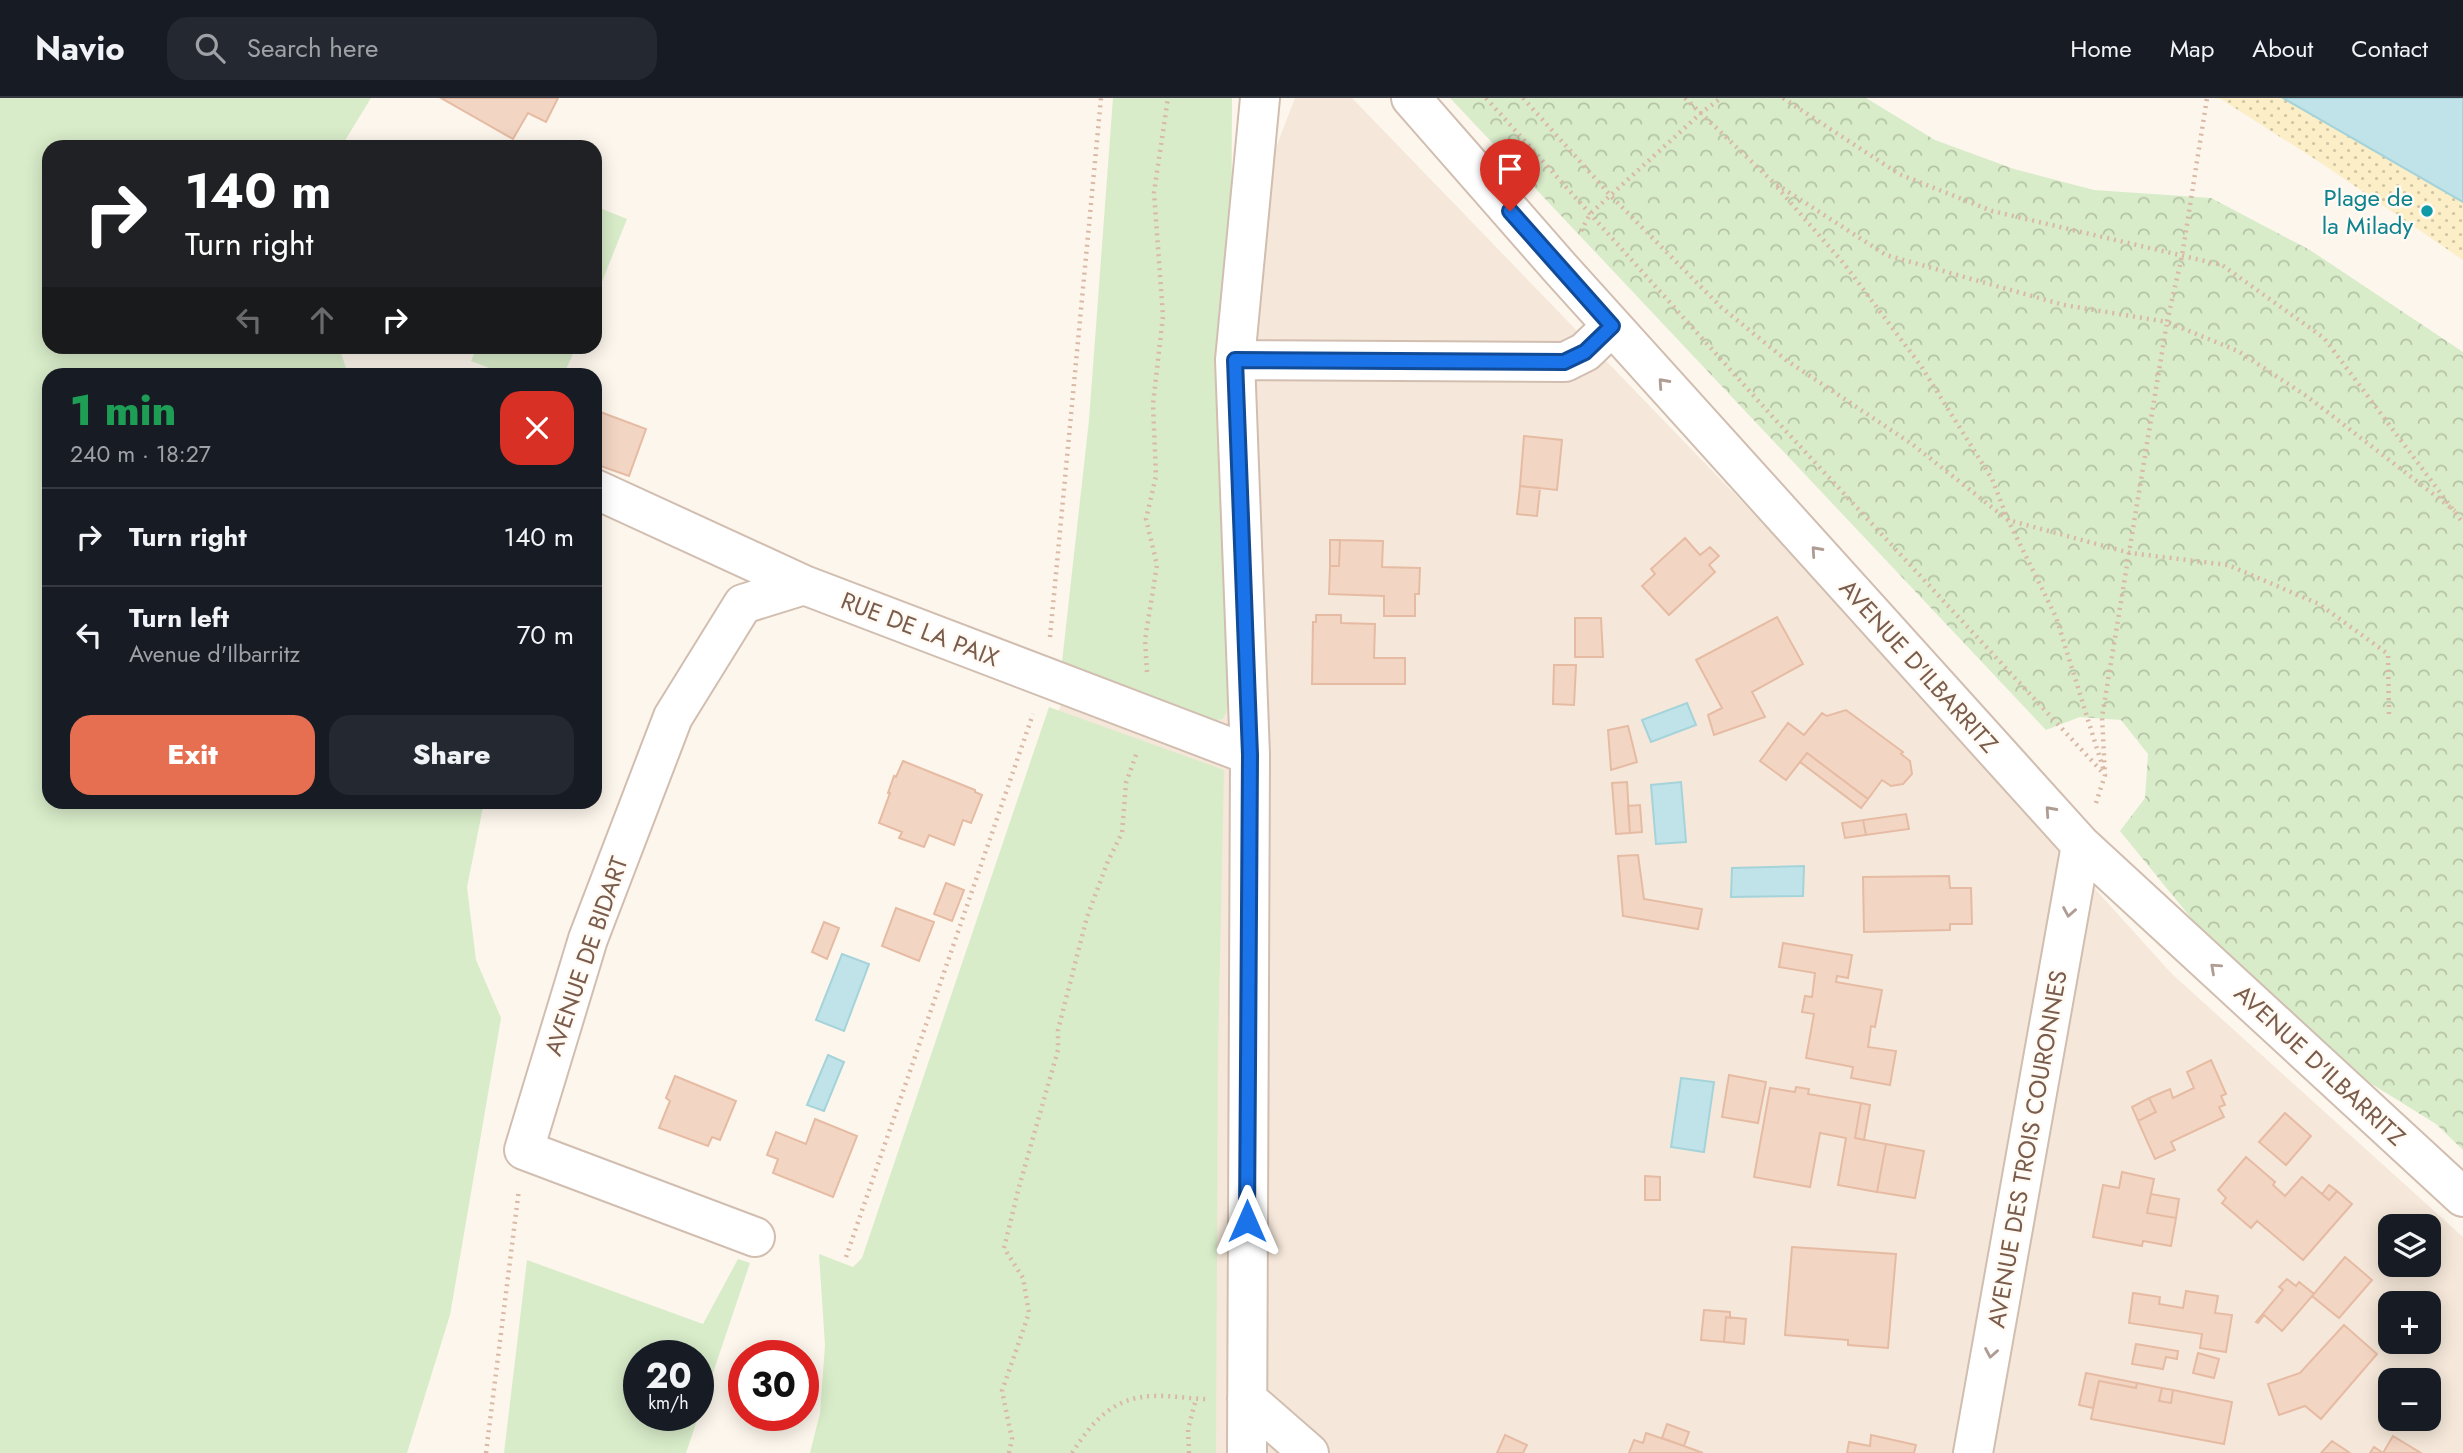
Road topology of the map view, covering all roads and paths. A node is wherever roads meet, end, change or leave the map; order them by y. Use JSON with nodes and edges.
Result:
{"nodes":[{"id":1,"x":1101,"y":98,"type":"edge"},
{"id":2,"x":1168,"y":98,"type":"edge"},
{"id":3,"x":1411,"y":98,"type":"edge"},
{"id":4,"x":1486,"y":98,"type":"edge"},
{"id":5,"x":1524,"y":98,"type":"edge"},
{"id":6,"x":1685,"y":98,"type":"edge"},
{"id":7,"x":1721,"y":98,"type":"edge"},
{"id":8,"x":1783,"y":98,"type":"edge"},
{"id":9,"x":2207,"y":98,"type":"edge"},
{"id":10,"x":1263,"y":100,"type":"edge"},
{"id":11,"x":1701,"y":113,"type":"junction"},
{"id":12,"x":1773,"y":182,"type":"junction"},
{"id":13,"x":1611,"y":196,"type":"junction"},
{"id":14,"x":1590,"y":214,"type":"junction"},
{"id":15,"x":2182,"y":256,"type":"junction"},
{"id":16,"x":1560,"y":268,"type":"junction"},
{"id":17,"x":2167,"y":322,"type":"junction"},
{"id":18,"x":1612,"y":326,"type":"junction"},
{"id":19,"x":1235,"y":360,"type":"junction"},
{"id":20,"x":602,"y":492,"type":"edge"},
{"id":21,"x":2455,"y":511,"type":"junction"},
{"id":22,"x":2008,"y":520,"type":"junction"},
{"id":23,"x":2463,"y":523,"type":"edge"},
{"id":24,"x":2130,"y":553,"type":"junction"},
{"id":25,"x":804,"y":585,"type":"junction"},
{"id":26,"x":1046,"y":677,"type":"junction"},
{"id":27,"x":2389,"y":716,"type":"dead end"},
{"id":28,"x":1150,"y":718,"type":"junction"},
{"id":29,"x":1250,"y":755,"type":"junction"},
{"id":30,"x":2105,"y":775,"type":"junction"},
{"id":31,"x":2081,"y":845,"type":"junction"},
{"id":32,"x":524,"y":1150,"type":"junction"},
{"id":33,"x":2463,"y":1197,"type":"edge"},
{"id":34,"x":755,"y":1237,"type":"dead end"},
{"id":35,"x":846,"y":1257,"type":"dead end"},
{"id":36,"x":1196,"y":1399,"type":"junction"},
{"id":37,"x":1247,"y":1399,"type":"junction"},
{"id":38,"x":486,"y":1453,"type":"edge"},
{"id":39,"x":1009,"y":1453,"type":"edge"},
{"id":40,"x":1072,"y":1453,"type":"edge"},
{"id":41,"x":1189,"y":1453,"type":"edge"},
{"id":42,"x":1247,"y":1453,"type":"edge"},
{"id":43,"x":1309,"y":1453,"type":"edge"},
{"id":44,"x":1973,"y":1453,"type":"edge"}],
"edges":[{"from":1,"to":26,"type":"path"},
{"from":2,"to":28,"type":"path"},
{"from":3,"to":16,"type":"street","name":"AVENUE D'ILBARRITZ"},
{"from":4,"to":14,"type":"path"},
{"from":5,"to":13,"type":"path"},
{"from":6,"to":11,"type":"path"},
{"from":7,"to":11,"type":"path"},
{"from":8,"to":15,"type":"path"},
{"from":9,"to":15,"type":"path"},
{"from":10,"to":19,"type":"street"},
{"from":11,"to":12,"type":"path"},
{"from":11,"to":13,"type":"path"},
{"from":12,"to":17,"type":"path"},
{"from":12,"to":22,"type":"path"},
{"from":13,"to":14,"type":"path"},
{"from":13,"to":22,"type":"path"},
{"from":14,"to":16,"type":"path"},
{"from":14,"to":30,"type":"path"},
{"from":15,"to":17,"type":"path"},
{"from":15,"to":21,"type":"path"},
{"from":16,"to":18,"type":"street","name":"AVENUE D'ILBARRITZ"},
{"from":17,"to":21,"type":"path"},
{"from":17,"to":24,"type":"path"},
{"from":18,"to":19,"type":"street"},
{"from":31,"to":18,"type":"street","name":"AVENUE D'ILBARRITZ","one_way":true},
{"from":19,"to":29,"type":"street"},
{"from":20,"to":25,"type":"street","name":"RUE DE LA PAIX"},
{"from":21,"to":23,"type":"path"},
{"from":22,"to":24,"type":"path"},
{"from":22,"to":30,"type":"path"},
{"from":24,"to":27,"type":"path"},
{"from":24,"to":30,"type":"path"},
{"from":25,"to":26,"type":"street","name":"RUE DE LA PAIX"},
{"from":25,"to":32,"type":"street","name":"AVENUE DE BIDART"},
{"from":26,"to":28,"type":"street","name":"RUE DE LA PAIX"},
{"from":26,"to":35,"type":"path"},
{"from":28,"to":29,"type":"street","name":"RUE DE LA PAIX"},
{"from":28,"to":39,"type":"path"},
{"from":29,"to":37,"type":"street"},
{"from":30,"to":31,"type":"path"},
{"from":33,"to":31,"type":"street","name":"AVENUE D'ILBARRITZ","one_way":true},
{"from":31,"to":44,"type":"street","name":"AVENUE DES TROIS COURONNES","one_way":true},
{"from":32,"to":34,"type":"street"},
{"from":32,"to":38,"type":"path"},
{"from":36,"to":37,"type":"path"},
{"from":36,"to":40,"type":"path"},
{"from":36,"to":41,"type":"path"},
{"from":37,"to":42,"type":"street"},
{"from":37,"to":43,"type":"street"}]}
